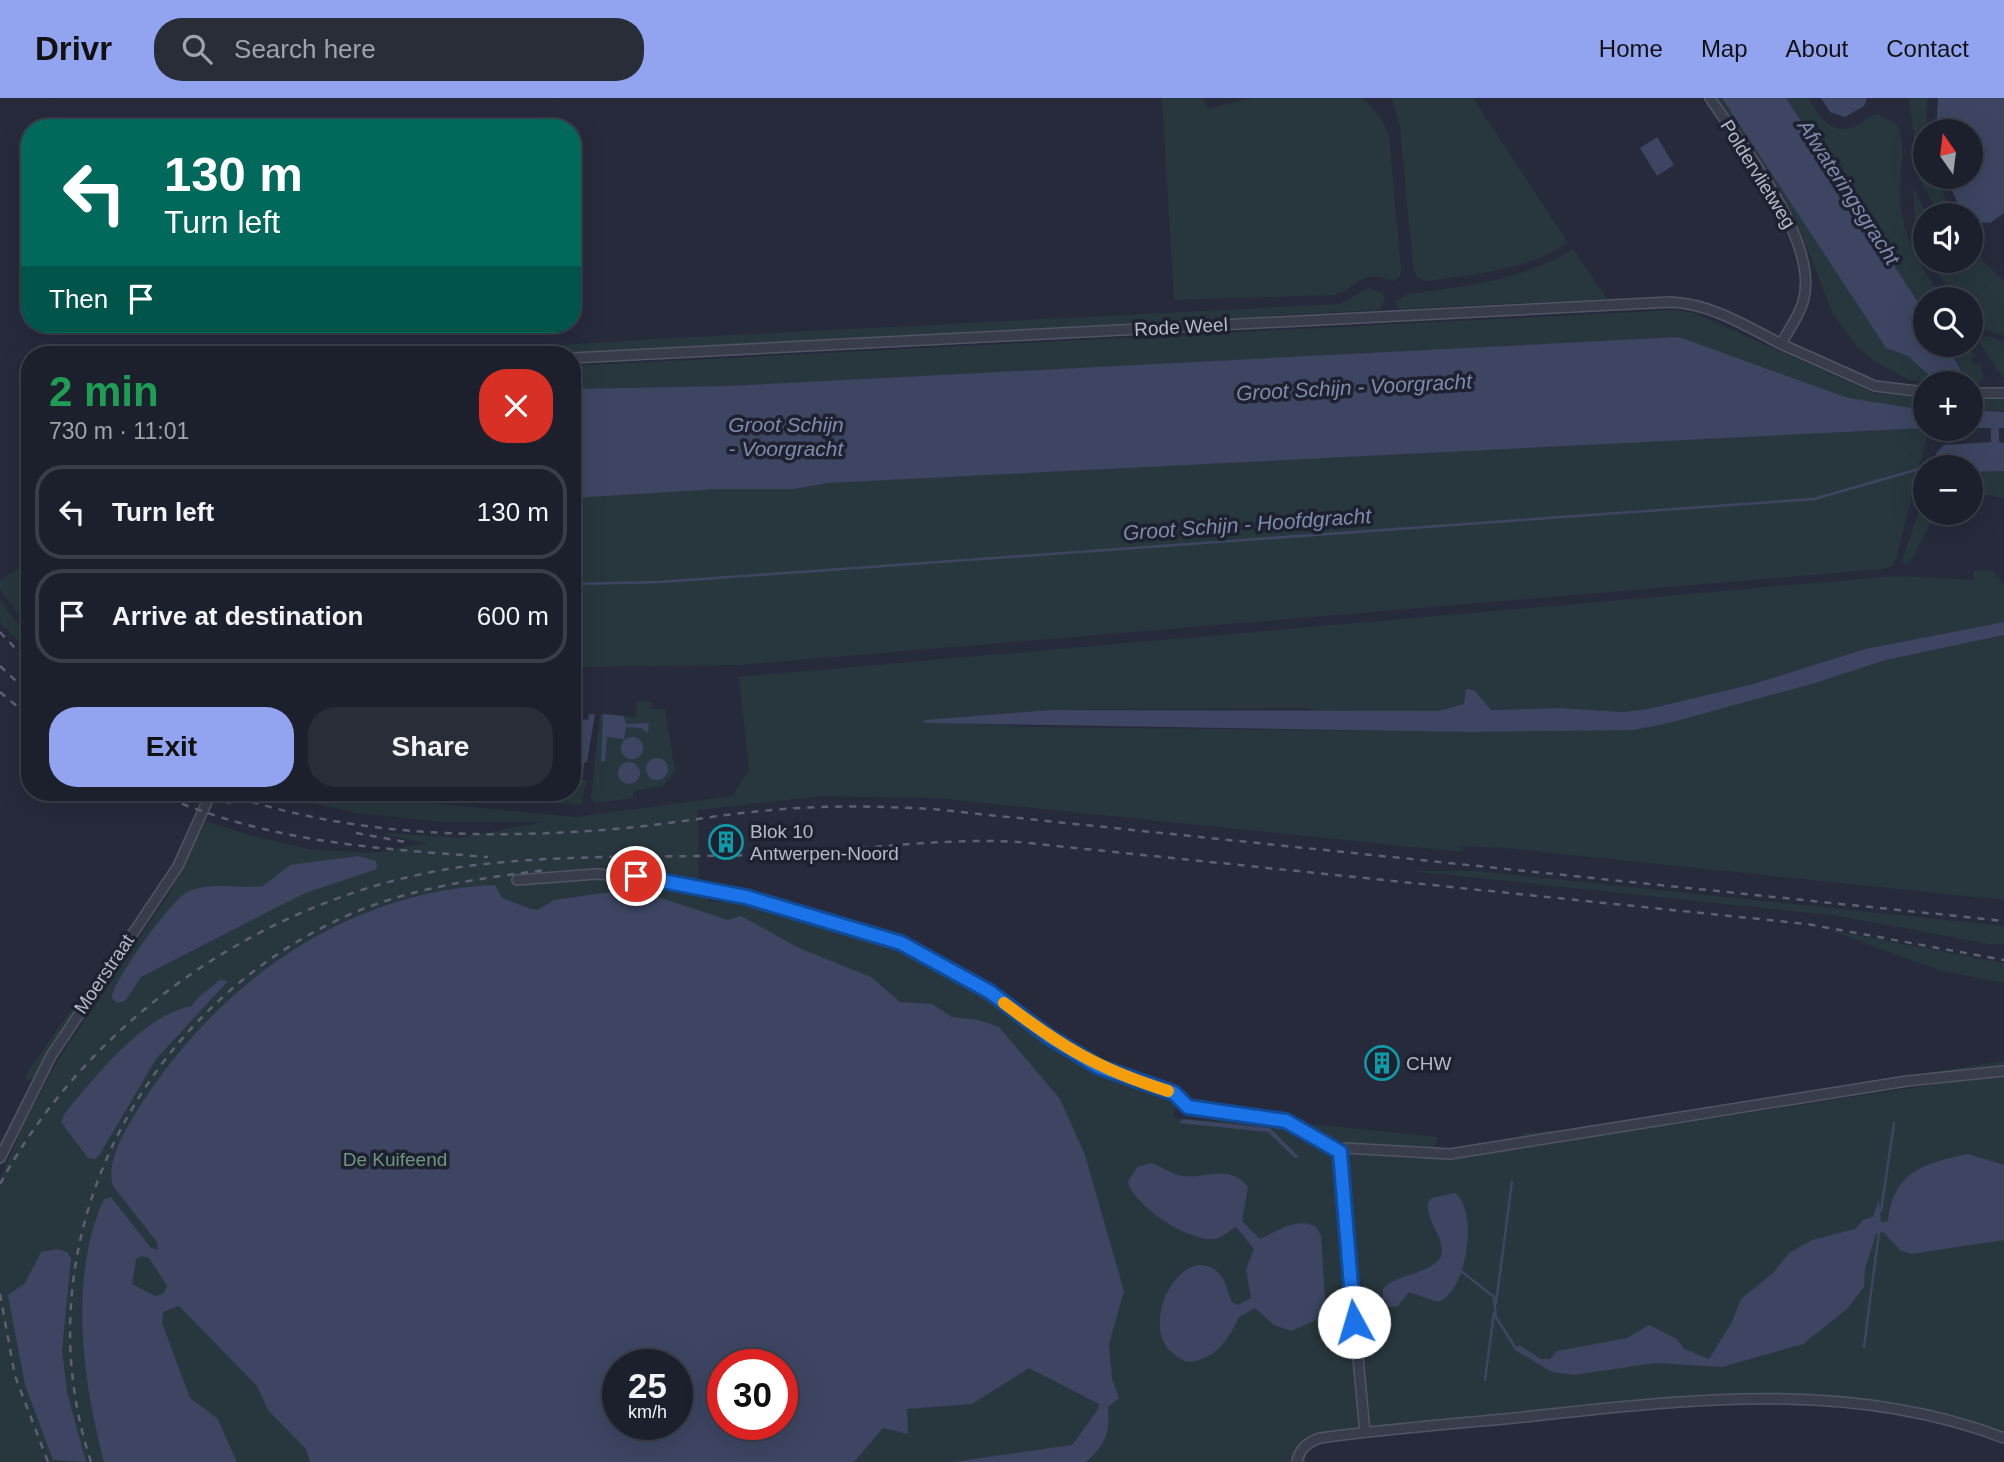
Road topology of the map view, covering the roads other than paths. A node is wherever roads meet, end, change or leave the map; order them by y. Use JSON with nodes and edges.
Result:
{"nodes":[{"id":1,"x":1710,"y":98,"type":"edge"},
{"id":2,"x":1781,"y":344,"type":"junction"},
{"id":3,"x":581,"y":358,"type":"edge"},
{"id":4,"x":1913,"y":390,"type":"edge"},
{"id":5,"x":1983,"y":393,"type":"edge"},
{"id":6,"x":2004,"y":393,"type":"edge"},
{"id":7,"x":207,"y":801,"type":"edge"},
{"id":8,"x":517,"y":880,"type":"dead end"},
{"id":9,"x":2004,"y":1071,"type":"edge"},
{"id":10,"x":1340,"y":1152,"type":"junction"},
{"id":11,"x":0,"y":1158,"type":"edge"},
{"id":12,"x":1365,"y":1432,"type":"junction"},
{"id":13,"x":2004,"y":1438,"type":"edge"},
{"id":14,"x":1297,"y":1462,"type":"edge"}],
"edges":[{"from":1,"to":2,"type":"street","name":"Poldervlietweg"},
{"from":2,"to":3,"type":"street","name":"Rode Weel"},
{"from":2,"to":4,"type":"street"},
{"from":5,"to":6,"type":"street"},
{"from":7,"to":11,"type":"street","name":"Moerstraat"},
{"from":8,"to":10,"type":"street"},
{"from":9,"to":10,"type":"street"},
{"from":10,"to":12,"type":"street"},
{"from":12,"to":13,"type":"street"},
{"from":12,"to":14,"type":"street"}]}
